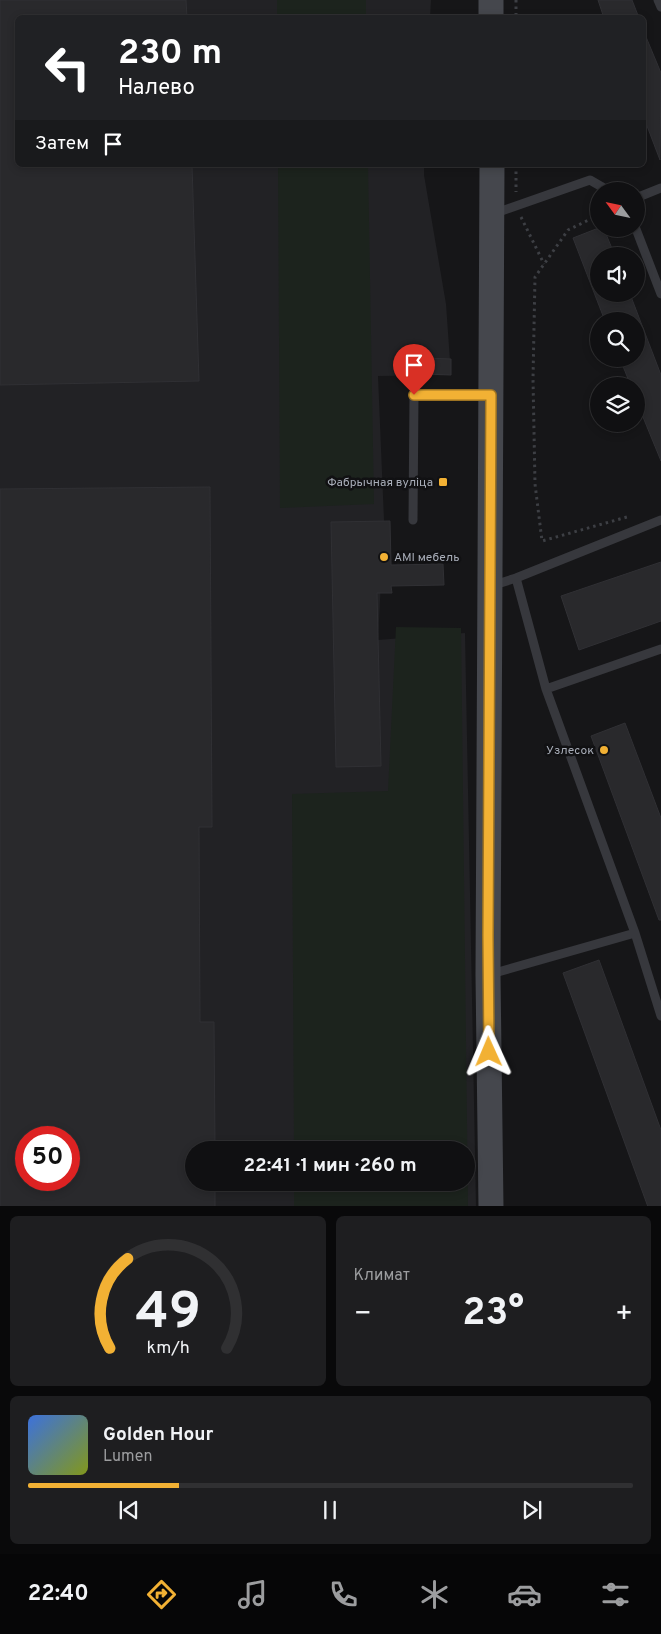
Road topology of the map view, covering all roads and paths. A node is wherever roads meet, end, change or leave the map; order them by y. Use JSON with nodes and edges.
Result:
{"nodes":[{"id":1,"x":491,"y":0,"type":"edge"},
{"id":2,"x":516,"y":0,"type":"edge"},
{"id":3,"x":658,"y":0,"type":"edge"},
{"id":4,"x":661,"y":7,"type":"edge"},
{"id":5,"x":491,"y":15,"type":"edge"},
{"id":6,"x":516,"y":15,"type":"edge"},
{"id":7,"x":492,"y":167,"type":"edge"},
{"id":8,"x":593,"y":182,"type":"edge"},
{"id":9,"x":661,"y":188,"type":"edge"},
{"id":10,"x":645,"y":194,"type":"edge"},
{"id":11,"x":493,"y":214,"type":"junction"},
{"id":12,"x":590,"y":219,"type":"edge"},
{"id":13,"x":639,"y":238,"type":"edge"},
{"id":14,"x":661,"y":294,"type":"edge"},
{"id":15,"x":491,"y":395,"type":"junction"},
{"id":16,"x":634,"y":515,"type":"dead end"},
{"id":17,"x":413,"y":520,"type":"dead end"},
{"id":18,"x":661,"y":520,"type":"edge"},
{"id":19,"x":516,"y":578,"type":"junction"},
{"id":20,"x":489,"y":586,"type":"junction"},
{"id":21,"x":661,"y":649,"type":"edge"},
{"id":22,"x":546,"y":688,"type":"junction"},
{"id":23,"x":635,"y":934,"type":"junction"},
{"id":24,"x":488,"y":975,"type":"junction"},
{"id":25,"x":661,"y":1016,"type":"edge"},
{"id":26,"x":491,"y":1206,"type":"edge"}],
"edges":[{"from":1,"to":5,"type":"main road"},
{"from":2,"to":6,"type":"path"},
{"from":3,"to":4,"type":"lane"},
{"from":7,"to":11,"type":"main road"},
{"from":8,"to":11,"type":"lane"},
{"from":9,"to":10,"type":"lane"},
{"from":11,"to":15,"type":"main road"},
{"from":12,"to":16,"type":"path"},
{"from":13,"to":14,"type":"lane"},
{"from":15,"to":17,"type":"lane"},
{"from":15,"to":20,"type":"main road"},
{"from":18,"to":19,"type":"lane"},
{"from":19,"to":20,"type":"lane"},
{"from":19,"to":22,"type":"lane"},
{"from":20,"to":24,"type":"main road"},
{"from":21,"to":22,"type":"lane"},
{"from":22,"to":23,"type":"lane"},
{"from":23,"to":24,"type":"lane"},
{"from":23,"to":25,"type":"lane"},
{"from":24,"to":26,"type":"main road"}]}
